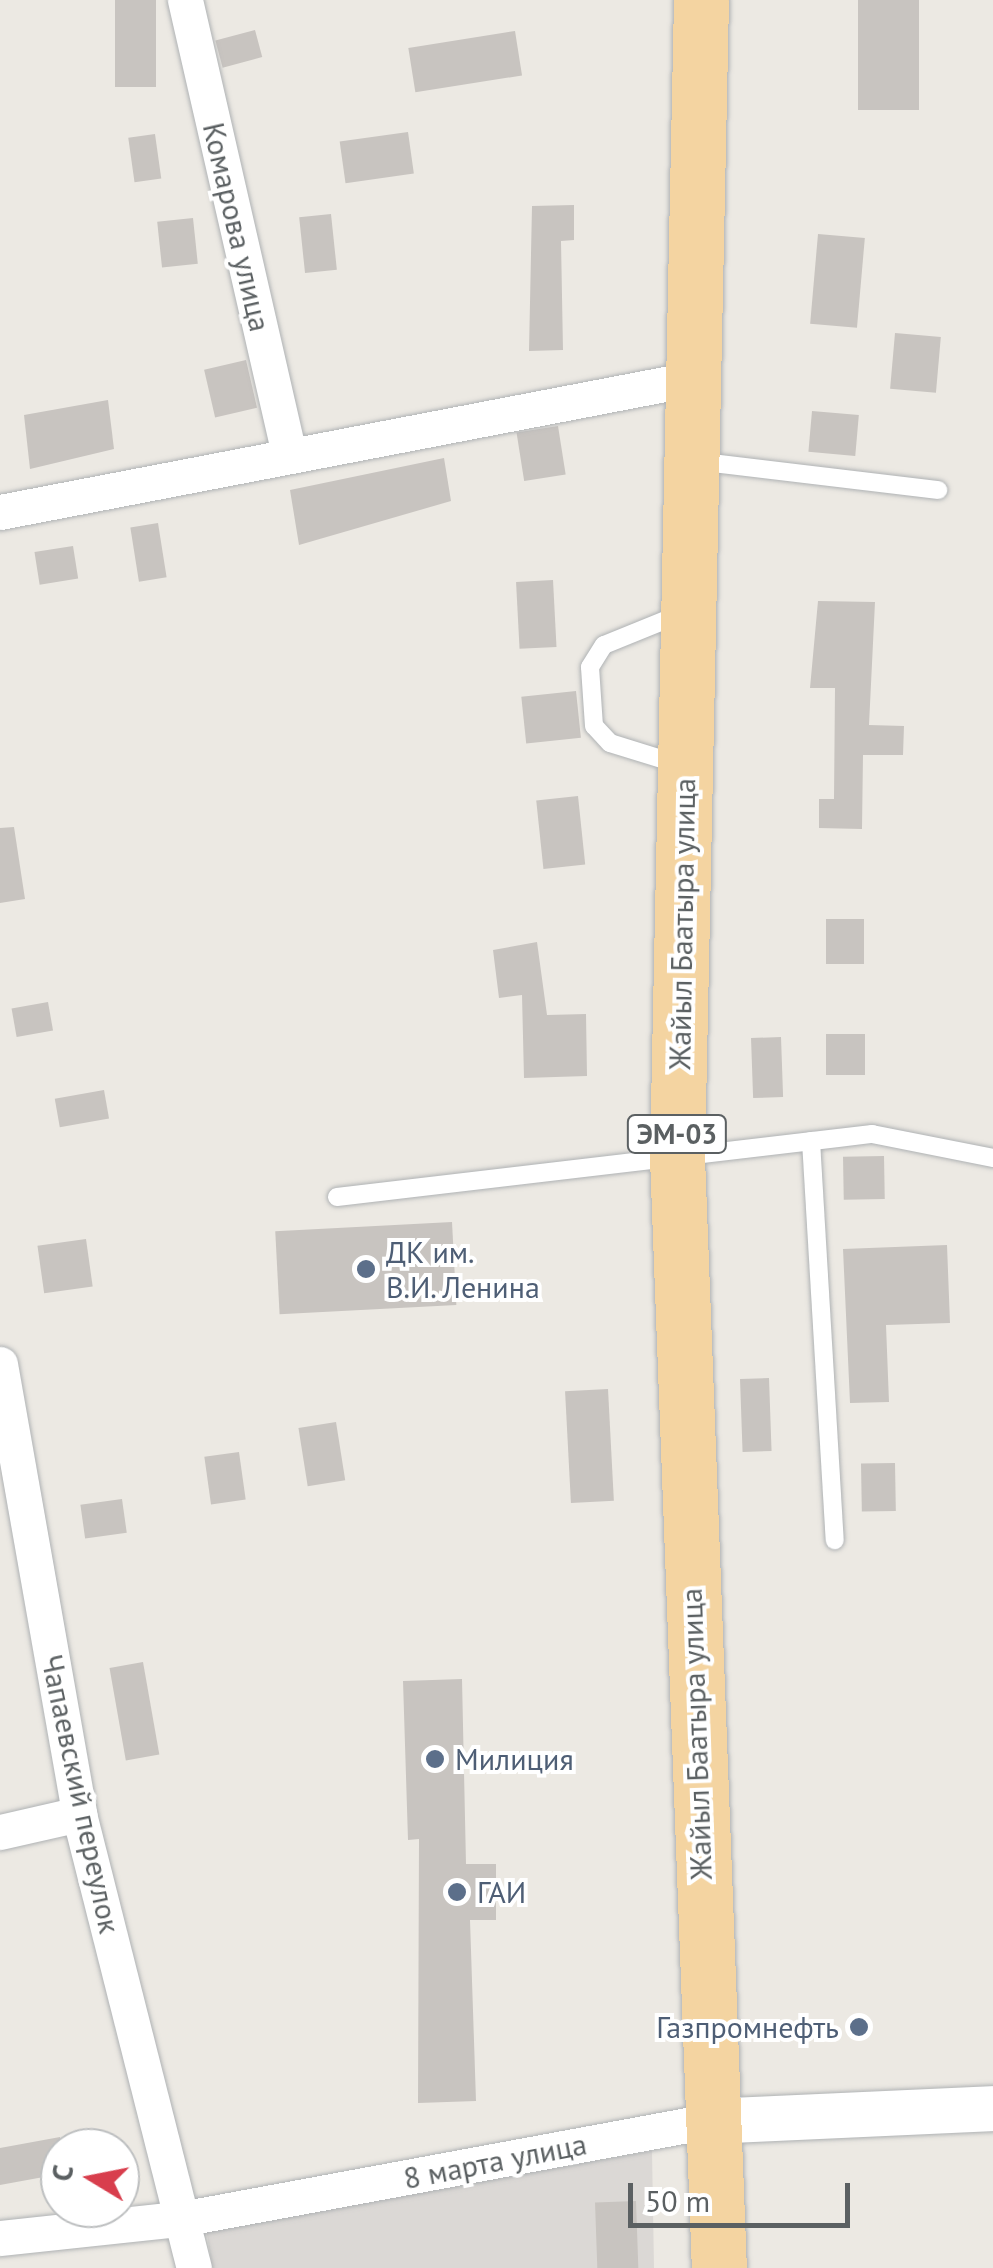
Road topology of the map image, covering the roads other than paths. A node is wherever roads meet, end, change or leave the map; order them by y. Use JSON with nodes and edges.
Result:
{"nodes":[{"id":1,"x":185,"y":0,"type":"edge"},
{"id":2,"x":701,"y":0,"type":"edge"},
{"id":3,"x":696,"y":378,"type":"junction"},
{"id":4,"x":290,"y":454,"type":"junction"},
{"id":5,"x":694,"y":461,"type":"junction"},
{"id":6,"x":938,"y":490,"type":"dead end"},
{"id":7,"x":0,"y":512,"type":"edge"},
{"id":8,"x":690,"y":610,"type":"junction"},
{"id":9,"x":686,"y":766,"type":"junction"},
{"id":10,"x":811,"y":1142,"type":"junction"},
{"id":11,"x":676,"y":1157,"type":"junction"},
{"id":12,"x":993,"y":1158,"type":"edge"},
{"id":13,"x":336,"y":1198,"type":"dead end"},
{"id":14,"x":0,"y":1364,"type":"edge"},
{"id":15,"x":834,"y":1540,"type":"dead end"},
{"id":16,"x":79,"y":1814,"type":"junction"},
{"id":17,"x":0,"y":1832,"type":"edge"},
{"id":18,"x":993,"y":2108,"type":"edge"},
{"id":19,"x":708,"y":2121,"type":"junction"},
{"id":20,"x":186,"y":2218,"type":"junction"},
{"id":21,"x":0,"y":2238,"type":"edge"},
{"id":22,"x":194,"y":2268,"type":"edge"},
{"id":23,"x":719,"y":2268,"type":"edge"}],
"edges":[{"from":1,"to":4,"type":"street","name":"Комарова улица"},
{"from":2,"to":3,"type":"highway","name":"Жайыл Баатыра улица","number":"ЭМ-03"},
{"from":3,"to":4,"type":"street"},
{"from":3,"to":5,"type":"highway","name":"Жайыл Баатыра улица","number":"ЭМ-03"},
{"from":4,"to":7,"type":"street"},
{"from":5,"to":6,"type":"lane"},
{"from":5,"to":8,"type":"highway","name":"Жайыл Баатыра улица","number":"ЭМ-03"},
{"from":8,"to":9,"type":"highway","name":"Жайыл Баатыра улица","number":"ЭМ-03"},
{"from":8,"to":9,"type":"lane"},
{"from":9,"to":11,"type":"highway","name":"Жайыл Баатыра улица","number":"ЭМ-03"},
{"from":10,"to":11,"type":"lane"},
{"from":10,"to":12,"type":"lane"},
{"from":10,"to":15,"type":"lane"},
{"from":11,"to":13,"type":"lane"},
{"from":11,"to":19,"type":"highway","name":"Жайыл Баатыра улица","number":"ЭМ-03"},
{"from":14,"to":16,"type":"street","name":"Чапаевский переулок"},
{"from":16,"to":17,"type":"street"},
{"from":16,"to":20,"type":"street","name":"Чапаевский переулок"},
{"from":18,"to":19,"type":"street","name":"8 марта улица"},
{"from":19,"to":20,"type":"street","name":"8 марта улица"},
{"from":19,"to":23,"type":"highway","name":"Жайыл Баатыра улица","number":"ЭМ-03"},
{"from":20,"to":21,"type":"street","name":"8 марта улица"},
{"from":20,"to":22,"type":"street","name":"Чапаевский переулок"}]}
